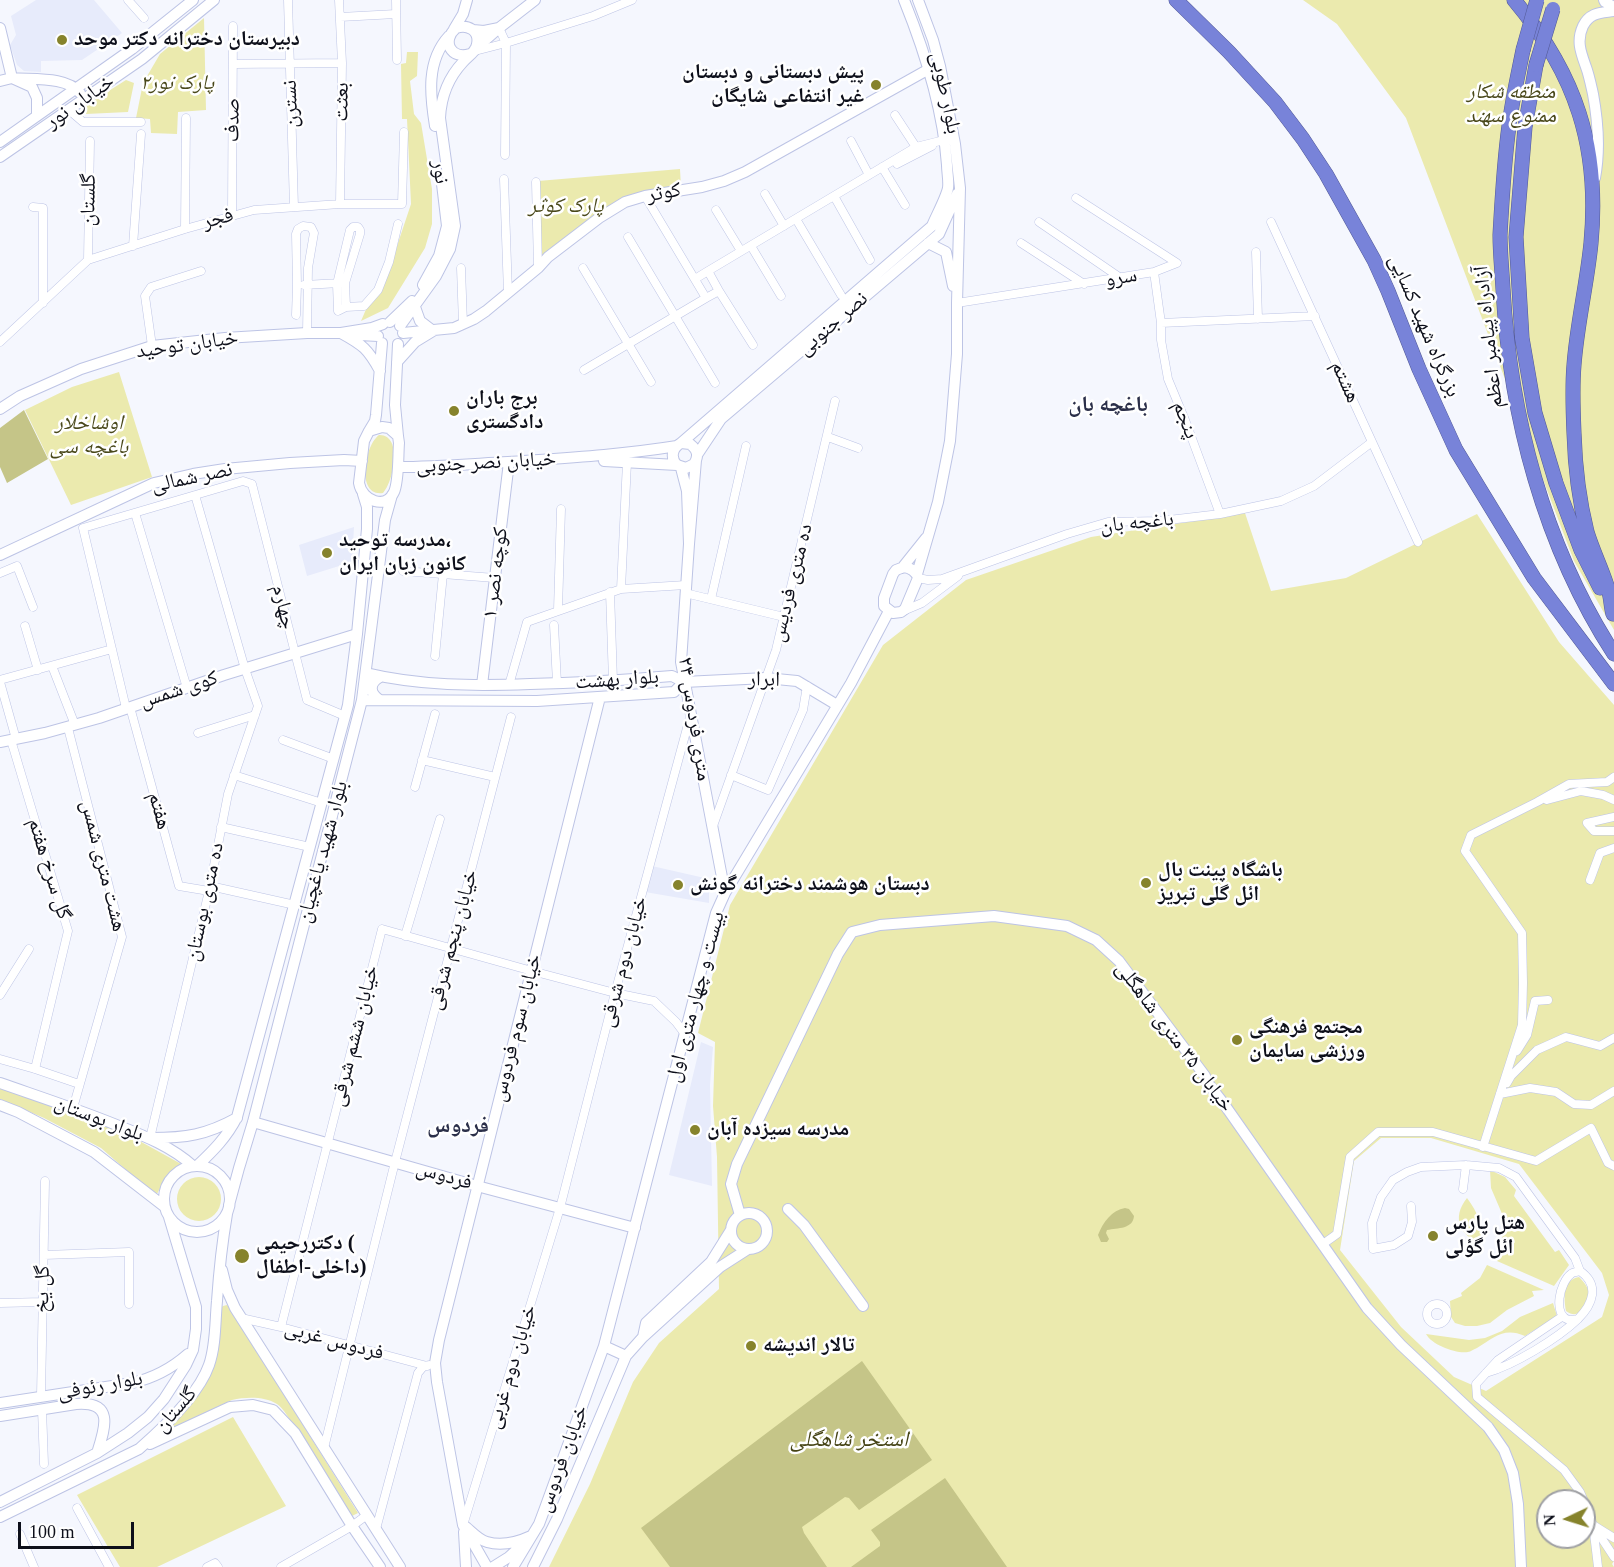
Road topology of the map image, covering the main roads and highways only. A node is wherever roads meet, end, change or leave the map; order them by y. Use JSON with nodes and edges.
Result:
{"nodes":[{"id":1,"x":193,"y":0,"type":"edge"},
{"id":2,"x":214,"y":0,"type":"edge"},
{"id":3,"x":467,"y":0,"type":"edge"},
{"id":4,"x":471,"y":0,"type":"edge"},
{"id":5,"x":535,"y":0,"type":"edge"},
{"id":6,"x":904,"y":0,"type":"edge"},
{"id":7,"x":918,"y":0,"type":"edge"},
{"id":8,"x":1176,"y":0,"type":"edge"},
{"id":9,"x":1514,"y":0,"type":"edge"},
{"id":10,"x":1537,"y":0,"type":"edge"},
{"id":11,"x":1604,"y":0,"type":"edge"},
{"id":12,"x":1554,"y":4,"type":"edge"},
{"id":13,"x":1614,"y":9,"type":"edge"},
{"id":14,"x":0,"y":28,"type":"edge"},
{"id":15,"x":499,"y":28,"type":"junction"},
{"id":16,"x":472,"y":29,"type":"junction"},
{"id":17,"x":450,"y":34,"type":"junction"},
{"id":18,"x":473,"y":52,"type":"junction"},
{"id":19,"x":934,"y":67,"type":"junction"},
{"id":20,"x":12,"y":78,"type":"junction"},
{"id":21,"x":0,"y":81,"type":"edge"},
{"id":22,"x":76,"y":88,"type":"junction"},
{"id":23,"x":84,"y":99,"type":"junction"},
{"id":24,"x":37,"y":116,"type":"junction"},
{"id":25,"x":0,"y":142,"type":"edge"},
{"id":26,"x":0,"y":157,"type":"edge"},
{"id":27,"x":1593,"y":187,"type":"junction"},
{"id":28,"x":948,"y":188,"type":"joint"},
{"id":29,"x":960,"y":188,"type":"junction"},
{"id":30,"x":928,"y":243,"type":"junction"},
{"id":31,"x":957,"y":303,"type":"junction"},
{"id":32,"x":413,"y":305,"type":"junction"},
{"id":33,"x":394,"y":326,"type":"junction"},
{"id":34,"x":433,"y":331,"type":"junction"},
{"id":35,"x":341,"y":333,"type":"junction"},
{"id":36,"x":380,"y":340,"type":"junction"},
{"id":37,"x":398,"y":344,"type":"junction"},
{"id":38,"x":397,"y":362,"type":"junction"},
{"id":39,"x":380,"y":371,"type":"junction"},
{"id":40,"x":0,"y":409,"type":"edge"},
{"id":41,"x":369,"y":431,"type":"junction"},
{"id":42,"x":398,"y":436,"type":"junction"},
{"id":43,"x":679,"y":445,"type":"junction"},
{"id":44,"x":574,"y":458,"type":"junction"},
{"id":45,"x":697,"y":458,"type":"junction"},
{"id":46,"x":362,"y":461,"type":"junction"},
{"id":47,"x":509,"y":462,"type":"junction"},
{"id":48,"x":679,"y":466,"type":"junction"},
{"id":49,"x":398,"y":467,"type":"junction"},
{"id":50,"x":363,"y":495,"type":"junction"},
{"id":51,"x":392,"y":495,"type":"junction"},
{"id":52,"x":930,"y":534,"type":"junction"},
{"id":53,"x":689,"y":544,"type":"junction"},
{"id":54,"x":0,"y":555,"type":"edge"},
{"id":55,"x":902,"y":568,"type":"junction"},
{"id":56,"x":917,"y":576,"type":"junction"},
{"id":57,"x":889,"y":611,"type":"junction"},
{"id":58,"x":1613,"y":615,"type":"edge"},
{"id":59,"x":357,"y":634,"type":"junction"},
{"id":60,"x":1614,"y":654,"type":"edge"},
{"id":61,"x":366,"y":673,"type":"junction"},
{"id":62,"x":380,"y":677,"type":"junction"},
{"id":63,"x":684,"y":682,"type":"junction"},
{"id":64,"x":1614,"y":684,"type":"edge"},
{"id":65,"x":482,"y":685,"type":"junction"},
{"id":66,"x":600,"y":697,"type":"junction"},
{"id":67,"x":362,"y":700,"type":"junction"},
{"id":68,"x":380,"y":700,"type":"junction"},
{"id":69,"x":837,"y":705,"type":"junction"},
{"id":70,"x":9,"y":740,"type":"edge"},
{"id":71,"x":726,"y":893,"type":"junction"},
{"id":72,"x":267,"y":1007,"type":"junction"},
{"id":73,"x":282,"y":1012,"type":"junction"},
{"id":74,"x":0,"y":1083,"type":"edge"},
{"id":75,"x":0,"y":1105,"type":"edge"},
{"id":76,"x":237,"y":1117,"type":"junction"},
{"id":77,"x":253,"y":1122,"type":"junction"},
{"id":78,"x":150,"y":1138,"type":"junction"},
{"id":79,"x":195,"y":1166,"type":"junction"},
{"id":80,"x":477,"y":1186,"type":"junction"},
{"id":81,"x":228,"y":1209,"type":"junction"},
{"id":82,"x":788,"y":1209,"type":"dead end"},
{"id":83,"x":167,"y":1212,"type":"junction"},
{"id":84,"x":740,"y":1215,"type":"junction"},
{"id":85,"x":635,"y":1228,"type":"junction"},
{"id":86,"x":730,"y":1230,"type":"junction"},
{"id":87,"x":748,"y":1249,"type":"junction"},
{"id":88,"x":220,"y":1262,"type":"junction"},
{"id":89,"x":863,"y":1306,"type":"dead end"},
{"id":90,"x":643,"y":1337,"type":"junction"},
{"id":91,"x":604,"y":1347,"type":"junction"},
{"id":92,"x":193,"y":1350,"type":"junction"},
{"id":93,"x":626,"y":1356,"type":"junction"},
{"id":94,"x":41,"y":1396,"type":"junction"},
{"id":95,"x":0,"y":1403,"type":"edge"},
{"id":96,"x":42,"y":1409,"type":"junction"},
{"id":97,"x":0,"y":1416,"type":"edge"},
{"id":98,"x":139,"y":1449,"type":"junction"},
{"id":99,"x":97,"y":1453,"type":"junction"},
{"id":100,"x":0,"y":1502,"type":"edge"},
{"id":101,"x":0,"y":1517,"type":"edge"},
{"id":102,"x":463,"y":1526,"type":"junction"},
{"id":103,"x":531,"y":1536,"type":"junction"},
{"id":104,"x":380,"y":1567,"type":"edge"},
{"id":105,"x":400,"y":1567,"type":"edge"},
{"id":106,"x":466,"y":1567,"type":"edge"},
{"id":107,"x":487,"y":1567,"type":"edge"},
{"id":108,"x":493,"y":1567,"type":"edge"},
{"id":109,"x":513,"y":1567,"type":"edge"},
{"id":110,"x":533,"y":1567,"type":"edge"},
{"id":111,"x":1521,"y":1567,"type":"edge"}],
"edges":[{"from":1,"to":22,"type":"main road","name":"خیابان نور"},
{"from":2,"to":23,"type":"main road","name":"خیابان نور"},
{"from":3,"to":17,"type":"main road","name":"نور"},
{"from":4,"to":16,"type":"main road"},
{"from":5,"to":15,"type":"main road","name":"نور"},
{"from":6,"to":19,"type":"main road","name":"بلوار طوبی"},
{"from":7,"to":19,"type":"main road","name":"بلوار طوبی"},
{"from":8,"to":64,"type":"highway","name":"بزرگراه شهید کسایی"},
{"from":9,"to":27,"type":"highway"},
{"from":10,"to":60,"type":"highway","name":"آزادراه پیامبر اعظم","bridge":true},
{"from":11,"to":13,"type":"main road"},
{"from":12,"to":58,"type":"highway","name":"آزادراه پیامبر اعظم","bridge":true},
{"from":13,"to":27,"type":"main road"},
{"from":14,"to":20,"type":"main road"},
{"from":15,"to":16,"type":"main road"},
{"from":15,"to":18,"type":"main road","name":"نور"},
{"from":16,"to":17,"type":"main road"},
{"from":16,"to":18,"type":"main road"},
{"from":17,"to":18,"type":"main road"},
{"from":17,"to":32,"type":"main road","name":"نور"},
{"from":18,"to":32,"type":"main road","name":"نور"},
{"from":19,"to":28,"type":"main road","name":"بلوار طوبی"},
{"from":19,"to":29,"type":"main road","name":"بلوار طوبی"},
{"from":19,"to":34,"type":"main road","name":"کوثر"},
{"from":20,"to":21,"type":"main road"},
{"from":20,"to":22,"type":"main road"},
{"from":20,"to":24,"type":"main road"},
{"from":22,"to":23,"type":"main road"},
{"from":22,"to":24,"type":"main road","name":"خیابان نور"},
{"from":23,"to":26,"type":"main road","name":"خیابان نور"},
{"from":24,"to":25,"type":"main road","name":"خیابان نور"},
{"from":27,"to":58,"type":"highway"},
{"from":28,"to":43,"type":"main road","name":"نصر جنوبی"},
{"from":29,"to":30,"type":"main road","name":"نصر جنوبی"},
{"from":29,"to":31,"type":"main road","name":"بلوار طوبی"},
{"from":30,"to":31,"type":"main road"},
{"from":30,"to":45,"type":"main road","name":"نصر جنوبی"},
{"from":31,"to":52,"type":"main road"},
{"from":32,"to":33,"type":"main road"},
{"from":32,"to":34,"type":"main road"},
{"from":33,"to":34,"type":"main road","name":"کوثر"},
{"from":33,"to":35,"type":"main road","name":"خیابان توحید"},
{"from":33,"to":36,"type":"main road"},
{"from":33,"to":37,"type":"main road"},
{"from":34,"to":38,"type":"main road"},
{"from":35,"to":36,"type":"main road"},
{"from":35,"to":39,"type":"main road"},
{"from":35,"to":40,"type":"main road","name":"خیابان توحید"},
{"from":36,"to":37,"type":"main road"},
{"from":36,"to":39,"type":"main road","name":"بلوار شهید یاغچیان"},
{"from":37,"to":38,"type":"main road","name":"بلوار شهید یاغچیان"},
{"from":38,"to":42,"type":"main road","name":"بلوار شهید یاغچیان"},
{"from":39,"to":41,"type":"main road","name":"بلوار شهید یاغچیان"},
{"from":41,"to":42,"type":"main road"},
{"from":41,"to":46,"type":"main road","name":"بلوار شهید یاغچیان"},
{"from":42,"to":49,"type":"main road","name":"بلوار شهید یاغچیان"},
{"from":43,"to":44,"type":"main road","name":"خیابان نصر جنوبی"},
{"from":43,"to":45,"type":"main road"},
{"from":43,"to":48,"type":"main road"},
{"from":44,"to":47,"type":"main road","name":"خیابان نصر جنوبی"},
{"from":44,"to":48,"type":"main road","name":"خیابان نصر جنوبی"},
{"from":45,"to":48,"type":"main road"},
{"from":45,"to":53,"type":"main road","name":"۲۴ متری فردوس"},
{"from":46,"to":50,"type":"main road","name":"بلوار شهید یاغچیان"},
{"from":46,"to":54,"type":"main road","name":"نصر شمالی"},
{"from":47,"to":49,"type":"main road","name":"خیابان نصر جنوبی"},
{"from":47,"to":65,"type":"main road","name":"کوچه نصر ۱"},
{"from":48,"to":53,"type":"main road","name":"۲۴ متری فردوس"},
{"from":49,"to":51,"type":"main road","name":"بلوار شهید یاغچیان"},
{"from":50,"to":51,"type":"main road"},
{"from":50,"to":59,"type":"main road","name":"بلوار شهید یاغچیان"},
{"from":51,"to":61,"type":"main road","name":"بلوار شهید یاغچیان"},
{"from":52,"to":55,"type":"main road"},
{"from":52,"to":56,"type":"main road"},
{"from":53,"to":63,"type":"main road","name":"۲۴ متری فردوس"},
{"from":55,"to":56,"type":"main road"},
{"from":55,"to":57,"type":"main road"},
{"from":56,"to":57,"type":"main road"},
{"from":57,"to":69,"type":"main road","name":"بیست و چهار متری اول"},
{"from":59,"to":70,"type":"main road","name":"کوی شمس"},
{"from":59,"to":72,"type":"main road","name":"بلوار شهید یاغچیان"},
{"from":61,"to":62,"type":"main road","name":"بلوار بهشت"},
{"from":61,"to":67,"type":"main road","name":"بلوار شهید یاغچیان"},
{"from":62,"to":65,"type":"main road","name":"بلوار بهشت"},
{"from":62,"to":68,"type":"main road"},
{"from":63,"to":65,"type":"main road","name":"بلوار بهشت"},
{"from":63,"to":66,"type":"main road","name":"بلوار بهشت"},
{"from":63,"to":69,"type":"main road","name":"ابرار"},
{"from":63,"to":71,"type":"main road","name":"۲۴ متری فردوس"},
{"from":66,"to":68,"type":"main road","name":"بلوار بهشت"},
{"from":66,"to":80,"type":"main road","name":"خیابان سوم فردوس"},
{"from":67,"to":68,"type":"main road","name":"بلوار بهشت"},
{"from":67,"to":73,"type":"main road","name":"بلوار شهید یاغچیان"},
{"from":69,"to":71,"type":"main road","name":"بیست و چهار متری اول"},
{"from":71,"to":85,"type":"main road","name":"بیست و چهار متری اول"},
{"from":72,"to":73,"type":"main road"},
{"from":72,"to":76,"type":"main road","name":"بلوار شهید یاغچیان"},
{"from":73,"to":77,"type":"main road","name":"بلوار شهید یاغچیان"},
{"from":74,"to":78,"type":"main road","name":"بلوار بوستان"},
{"from":75,"to":83,"type":"main road","name":"بلوار بوستان"},
{"from":76,"to":78,"type":"main road"},
{"from":76,"to":79,"type":"main road","name":"بلوار شهید یاغچیان"},
{"from":77,"to":80,"type":"main road","name":"فردوس"},
{"from":77,"to":81,"type":"main road","name":"بلوار شهید یاغچیان"},
{"from":78,"to":79,"type":"main road","name":"بلوار بوستان"},
{"from":79,"to":81,"type":"main road"},
{"from":79,"to":83,"type":"main road"},
{"from":80,"to":85,"type":"main road","name":"فردوس"},
{"from":80,"to":102,"type":"main road","name":"خیابان سوم فردوس"},
{"from":81,"to":83,"type":"main road"},
{"from":81,"to":88,"type":"main road","name":"گلستان"},
{"from":82,"to":89,"type":"main road"},
{"from":83,"to":92,"type":"main road","name":"گلستان"},
{"from":84,"to":86,"type":"main road"},
{"from":84,"to":87,"type":"main road"},
{"from":84,"to":111,"type":"main road","name":"خیابان ۳۵ متری شاهگلی"},
{"from":85,"to":91,"type":"main road","name":"بیست و چهار متری اول"},
{"from":86,"to":87,"type":"main road"},
{"from":86,"to":90,"type":"main road"},
{"from":87,"to":90,"type":"main road"},
{"from":88,"to":98,"type":"main road","name":"گلستان"},
{"from":88,"to":105,"type":"main road"},
{"from":90,"to":93,"type":"main road","name":"خیابان فردوس"},
{"from":91,"to":93,"type":"main road"},
{"from":91,"to":103,"type":"main road","name":"خیابان فردوس"},
{"from":92,"to":94,"type":"main road","name":"بلوار رئوفی"},
{"from":92,"to":99,"type":"main road","name":"گلستان"},
{"from":93,"to":110,"type":"main road","name":"خیابان فردوس"},
{"from":94,"to":95,"type":"main road","name":"بلوار رئوفی"},
{"from":94,"to":96,"type":"main road"},
{"from":96,"to":97,"type":"main road","name":"بلوار رئوفی"},
{"from":96,"to":99,"type":"main road","name":"بلوار رئوفی"},
{"from":98,"to":101,"type":"main road","name":"گلستان"},
{"from":98,"to":104,"type":"main road"},
{"from":99,"to":100,"type":"main road","name":"گلستان"},
{"from":102,"to":103,"type":"main road"},
{"from":102,"to":106,"type":"main road"},
{"from":102,"to":107,"type":"main road","name":"خیابان سوم فردوس"},
{"from":103,"to":108,"type":"main road"},
{"from":103,"to":109,"type":"main road","name":"خیابان فردوس"}]}
